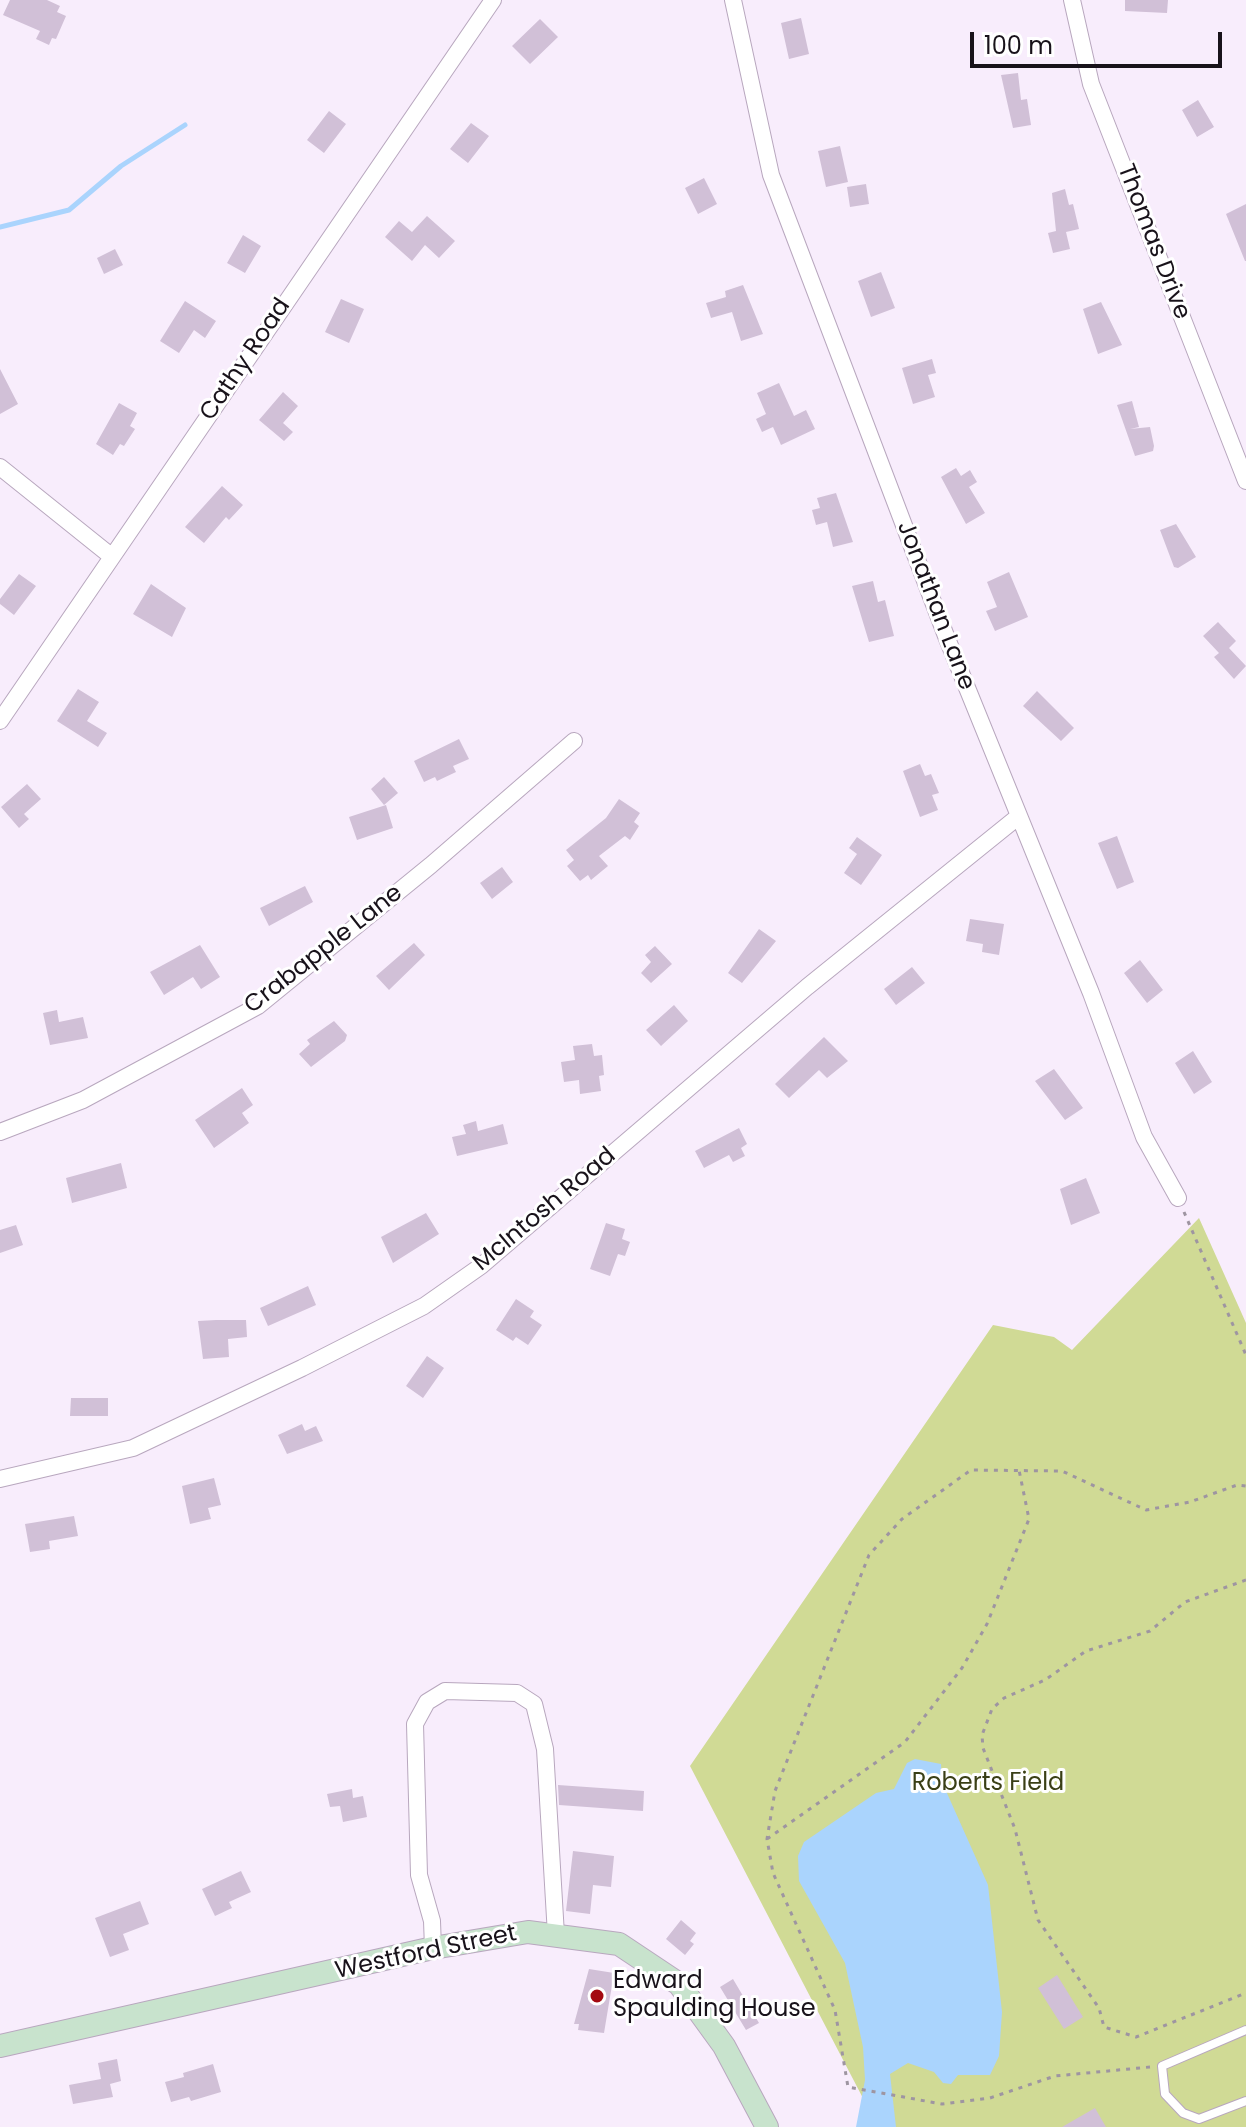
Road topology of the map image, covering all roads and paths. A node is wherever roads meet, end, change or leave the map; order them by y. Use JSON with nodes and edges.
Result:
{"nodes":[{"id":1,"x":493,"y":0,"type":"edge"},
{"id":2,"x":733,"y":0,"type":"edge"},
{"id":3,"x":1072,"y":0,"type":"edge"},
{"id":4,"x":0,"y":467,"type":"edge"},
{"id":5,"x":1246,"y":481,"type":"edge"},
{"id":6,"x":111,"y":556,"type":"junction"},
{"id":7,"x":0,"y":721,"type":"edge"},
{"id":8,"x":574,"y":741,"type":"dead end"},
{"id":9,"x":1019,"y":816,"type":"junction"},
{"id":10,"x":0,"y":1132,"type":"edge"},
{"id":11,"x":1178,"y":1198,"type":"joint"},
{"id":12,"x":1246,"y":1355,"type":"edge"},
{"id":13,"x":1019,"y":1470,"type":"junction"},
{"id":14,"x":0,"y":1479,"type":"edge"},
{"id":15,"x":1246,"y":1486,"type":"edge"},
{"id":16,"x":1246,"y":1580,"type":"edge"},
{"id":17,"x":767,"y":1839,"type":"junction"},
{"id":18,"x":556,"y":1935,"type":"junction"},
{"id":19,"x":433,"y":1948,"type":"junction"},
{"id":20,"x":1246,"y":1993,"type":"edge"},
{"id":21,"x":1246,"y":2030,"type":"edge"},
{"id":22,"x":0,"y":2046,"type":"edge"},
{"id":23,"x":1162,"y":2066,"type":"junction"},
{"id":24,"x":1246,"y":2101,"type":"edge"},
{"id":25,"x":767,"y":2127,"type":"edge"}],
"edges":[{"from":1,"to":6,"type":"street","name":"Cathy Road"},
{"from":2,"to":9,"type":"street","name":"Jonathan Lane"},
{"from":3,"to":5,"type":"street","name":"Thomas Drive"},
{"from":4,"to":6,"type":"street"},
{"from":6,"to":7,"type":"street","name":"Cathy Road"},
{"from":8,"to":10,"type":"street","name":"Crabapple Lane"},
{"from":9,"to":11,"type":"street","name":"Jonathan Lane"},
{"from":9,"to":14,"type":"street","name":"McIntosh Road"},
{"from":11,"to":12,"type":"path"},
{"from":13,"to":15,"type":"path"},
{"from":13,"to":17,"type":"path"},
{"from":13,"to":17,"type":"path"},
{"from":16,"to":20,"type":"path"},
{"from":17,"to":23,"type":"path"},
{"from":18,"to":19,"type":"main road","name":"Westford Street"},
{"from":18,"to":19,"type":"street"},
{"from":18,"to":25,"type":"main road","name":"Westford Street"},
{"from":19,"to":22,"type":"main road","name":"Westford Street"},
{"from":21,"to":23,"type":"lane"},
{"from":23,"to":24,"type":"lane"}]}
